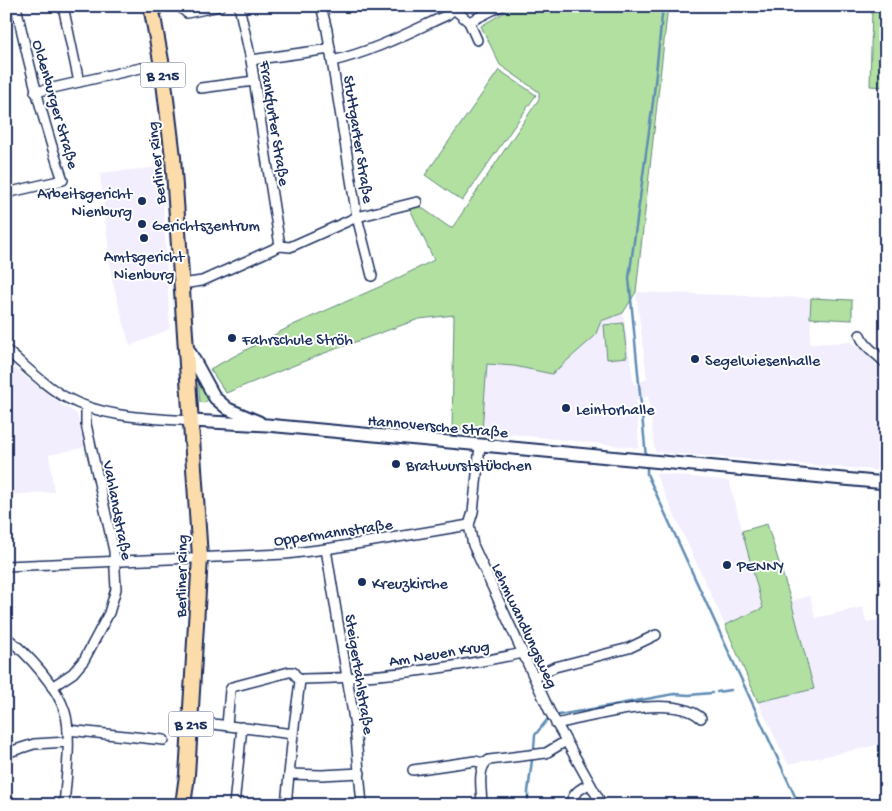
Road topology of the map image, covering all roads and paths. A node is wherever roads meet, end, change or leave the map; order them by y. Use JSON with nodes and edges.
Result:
{"nodes":[{"id":1,"x":16,"y":6,"type":"edge"},
{"id":2,"x":63,"y":6,"type":"edge"},
{"id":3,"x":151,"y":6,"type":"edge"},
{"id":4,"x":179,"y":6,"type":"edge"},
{"id":5,"x":220,"y":6,"type":"edge"},
{"id":6,"x":239,"y":6,"type":"edge"},
{"id":7,"x":321,"y":6,"type":"edge"},
{"id":8,"x":500,"y":6,"type":"edge"},
{"id":9,"x":454,"y":8,"type":"edge"},
{"id":10,"x":469,"y":22,"type":"junction"},
{"id":11,"x":478,"y":40,"type":"dead end"},
{"id":12,"x":330,"y":49,"type":"junction"},
{"id":13,"x":251,"y":60,"type":"junction"},
{"id":14,"x":332,"y":61,"type":"junction"},
{"id":15,"x":141,"y":68,"type":"dead end"},
{"id":16,"x":254,"y":81,"type":"junction"},
{"id":17,"x":79,"y":82,"type":"junction"},
{"id":18,"x":201,"y":88,"type":"dead end"},
{"id":19,"x":35,"y":92,"type":"junction"},
{"id":20,"x":6,"y":193,"type":"edge"},
{"id":21,"x":417,"y":202,"type":"dead end"},
{"id":22,"x":357,"y":217,"type":"junction"},
{"id":23,"x":280,"y":246,"type":"junction"},
{"id":24,"x":372,"y":276,"type":"dead end"},
{"id":25,"x":182,"y":284,"type":"junction"},
{"id":26,"x":860,"y":335,"type":"dead end"},
{"id":27,"x":187,"y":347,"type":"junction"},
{"id":28,"x":6,"y":350,"type":"edge"},
{"id":29,"x":886,"y":364,"type":"edge"},
{"id":30,"x":86,"y":407,"type":"junction"},
{"id":31,"x":192,"y":421,"type":"junction"},
{"id":32,"x":267,"y":425,"type":"junction"},
{"id":33,"x":480,"y":446,"type":"junction"},
{"id":34,"x":886,"y":483,"type":"edge"},
{"id":35,"x":469,"y":526,"type":"junction"},
{"id":36,"x":326,"y":549,"type":"junction"},
{"id":37,"x":200,"y":557,"type":"junction"},
{"id":38,"x":115,"y":561,"type":"junction"},
{"id":39,"x":6,"y":566,"type":"edge"},
{"id":40,"x":656,"y":635,"type":"dead end"},
{"id":41,"x":6,"y":637,"type":"edge"},
{"id":42,"x":523,"y":653,"type":"junction"},
{"id":43,"x":534,"y":677,"type":"junction"},
{"id":44,"x":348,"y":678,"type":"junction"},
{"id":45,"x":300,"y":681,"type":"junction"},
{"id":46,"x":52,"y":687,"type":"junction"},
{"id":47,"x":701,"y":718,"type":"dead end"},
{"id":48,"x":213,"y":724,"type":"dead end"},
{"id":49,"x":556,"y":724,"type":"junction"},
{"id":50,"x":228,"y":725,"type":"junction"},
{"id":51,"x":242,"y":727,"type":"junction"},
{"id":52,"x":68,"y":730,"type":"junction"},
{"id":53,"x":293,"y":734,"type":"junction"},
{"id":54,"x":164,"y":740,"type":"dead end"},
{"id":55,"x":566,"y":741,"type":"junction"},
{"id":56,"x":67,"y":742,"type":"junction"},
{"id":57,"x":6,"y":753,"type":"edge"},
{"id":58,"x":484,"y":763,"type":"junction"},
{"id":59,"x":413,"y":770,"type":"dead end"},
{"id":60,"x":360,"y":773,"type":"junction"},
{"id":61,"x":289,"y":774,"type":"junction"},
{"id":62,"x":590,"y":784,"type":"junction"},
{"id":63,"x":64,"y":805,"type":"edge"},
{"id":64,"x":183,"y":805,"type":"edge"},
{"id":65,"x":234,"y":805,"type":"edge"},
{"id":66,"x":286,"y":805,"type":"edge"},
{"id":67,"x":362,"y":805,"type":"edge"},
{"id":68,"x":482,"y":805,"type":"edge"},
{"id":69,"x":570,"y":805,"type":"edge"},
{"id":70,"x":602,"y":805,"type":"edge"}],
"edges":[{"from":1,"to":19,"type":"street","name":"Oldenburger Straße"},
{"from":2,"to":17,"type":"street"},
{"from":3,"to":25,"type":"main road","name":"Berliner Ring","number":"B 215"},
{"from":4,"to":5,"type":"street"},
{"from":6,"to":13,"type":"street","name":"Frankfurter Straße"},
{"from":7,"to":12,"type":"street","name":"Stuttgarter Straße"},
{"from":8,"to":10,"type":"street"},
{"from":9,"to":10,"type":"street"},
{"from":9,"to":14,"type":"street"},
{"from":10,"to":11,"type":"street"},
{"from":12,"to":13,"type":"street"},
{"from":12,"to":14,"type":"street","name":"Stuttgarter Straße"},
{"from":13,"to":16,"type":"street","name":"Frankfurter Straße"},
{"from":14,"to":22,"type":"street","name":"Stuttgarter Straße"},
{"from":15,"to":17,"type":"street"},
{"from":16,"to":18,"type":"street"},
{"from":16,"to":23,"type":"street","name":"Frankfurter Straße"},
{"from":17,"to":19,"type":"street"},
{"from":19,"to":20,"type":"street","name":"Oldenburger Straße"},
{"from":21,"to":22,"type":"street"},
{"from":22,"to":23,"type":"street"},
{"from":22,"to":24,"type":"street","name":"Stuttgarter Straße"},
{"from":23,"to":25,"type":"street"},
{"from":25,"to":27,"type":"main road","name":"Berliner Ring","number":"B 215"},
{"from":26,"to":29,"type":"street"},
{"from":27,"to":31,"type":"main road","name":"Berliner Ring","number":"B 215"},
{"from":27,"to":32,"type":"street","name":"Berliner Ring"},
{"from":28,"to":30,"type":"street","name":"Hannoversche Straße"},
{"from":30,"to":31,"type":"street","name":"Hannoversche Straße"},
{"from":30,"to":38,"type":"street","name":"Vahlandstraße"},
{"from":31,"to":32,"type":"street","name":"Hannoversche Straße"},
{"from":31,"to":37,"type":"main road","name":"Berliner Ring","number":"B 215"},
{"from":32,"to":33,"type":"street","name":"Hannoversche Straße"},
{"from":33,"to":34,"type":"street","name":"Hannoversche Straße"},
{"from":33,"to":35,"type":"street","name":"Lehmwandlungsweg"},
{"from":35,"to":36,"type":"street","name":"Oppermannstraße"},
{"from":35,"to":42,"type":"street","name":"Lehmwandlungsweg"},
{"from":36,"to":37,"type":"street","name":"Oppermannstraße"},
{"from":36,"to":44,"type":"street","name":"Steigertahlstraße"},
{"from":37,"to":38,"type":"street","name":"Oppermannstraße"},
{"from":37,"to":64,"type":"main road","name":"Berliner Ring","number":"B 215"},
{"from":38,"to":39,"type":"street","name":"Oppermannstraße"},
{"from":38,"to":46,"type":"street","name":"Vahlandstraße"},
{"from":40,"to":43,"type":"street"},
{"from":41,"to":46,"type":"street"},
{"from":42,"to":43,"type":"street","name":"Lehmwandlungsweg"},
{"from":42,"to":44,"type":"street","name":"Am Neuen Krug"},
{"from":43,"to":49,"type":"street","name":"Lehmwandlungsweg"},
{"from":44,"to":45,"type":"street","name":"Am Neuen Krug"},
{"from":44,"to":60,"type":"street","name":"Steigertahlstraße"},
{"from":45,"to":50,"type":"street","name":"Am Neuen Krug"},
{"from":45,"to":53,"type":"street"},
{"from":46,"to":52,"type":"street"},
{"from":47,"to":49,"type":"street"},
{"from":48,"to":50,"type":"street"},
{"from":49,"to":55,"type":"street","name":"Lehmwandlungsweg"},
{"from":50,"to":51,"type":"street"},
{"from":51,"to":53,"type":"street"},
{"from":51,"to":65,"type":"street"},
{"from":52,"to":54,"type":"street"},
{"from":52,"to":56,"type":"street"},
{"from":53,"to":61,"type":"street"},
{"from":55,"to":58,"type":"street"},
{"from":55,"to":62,"type":"street","name":"Lehmwandlungsweg"},
{"from":56,"to":57,"type":"street"},
{"from":56,"to":63,"type":"street"},
{"from":58,"to":59,"type":"street"},
{"from":58,"to":68,"type":"street"},
{"from":60,"to":61,"type":"street"},
{"from":60,"to":67,"type":"street","name":"Steigertahlstraße"},
{"from":61,"to":66,"type":"street"},
{"from":62,"to":69,"type":"street"},
{"from":62,"to":70,"type":"street","name":"Lehmwandlungsweg"}]}
